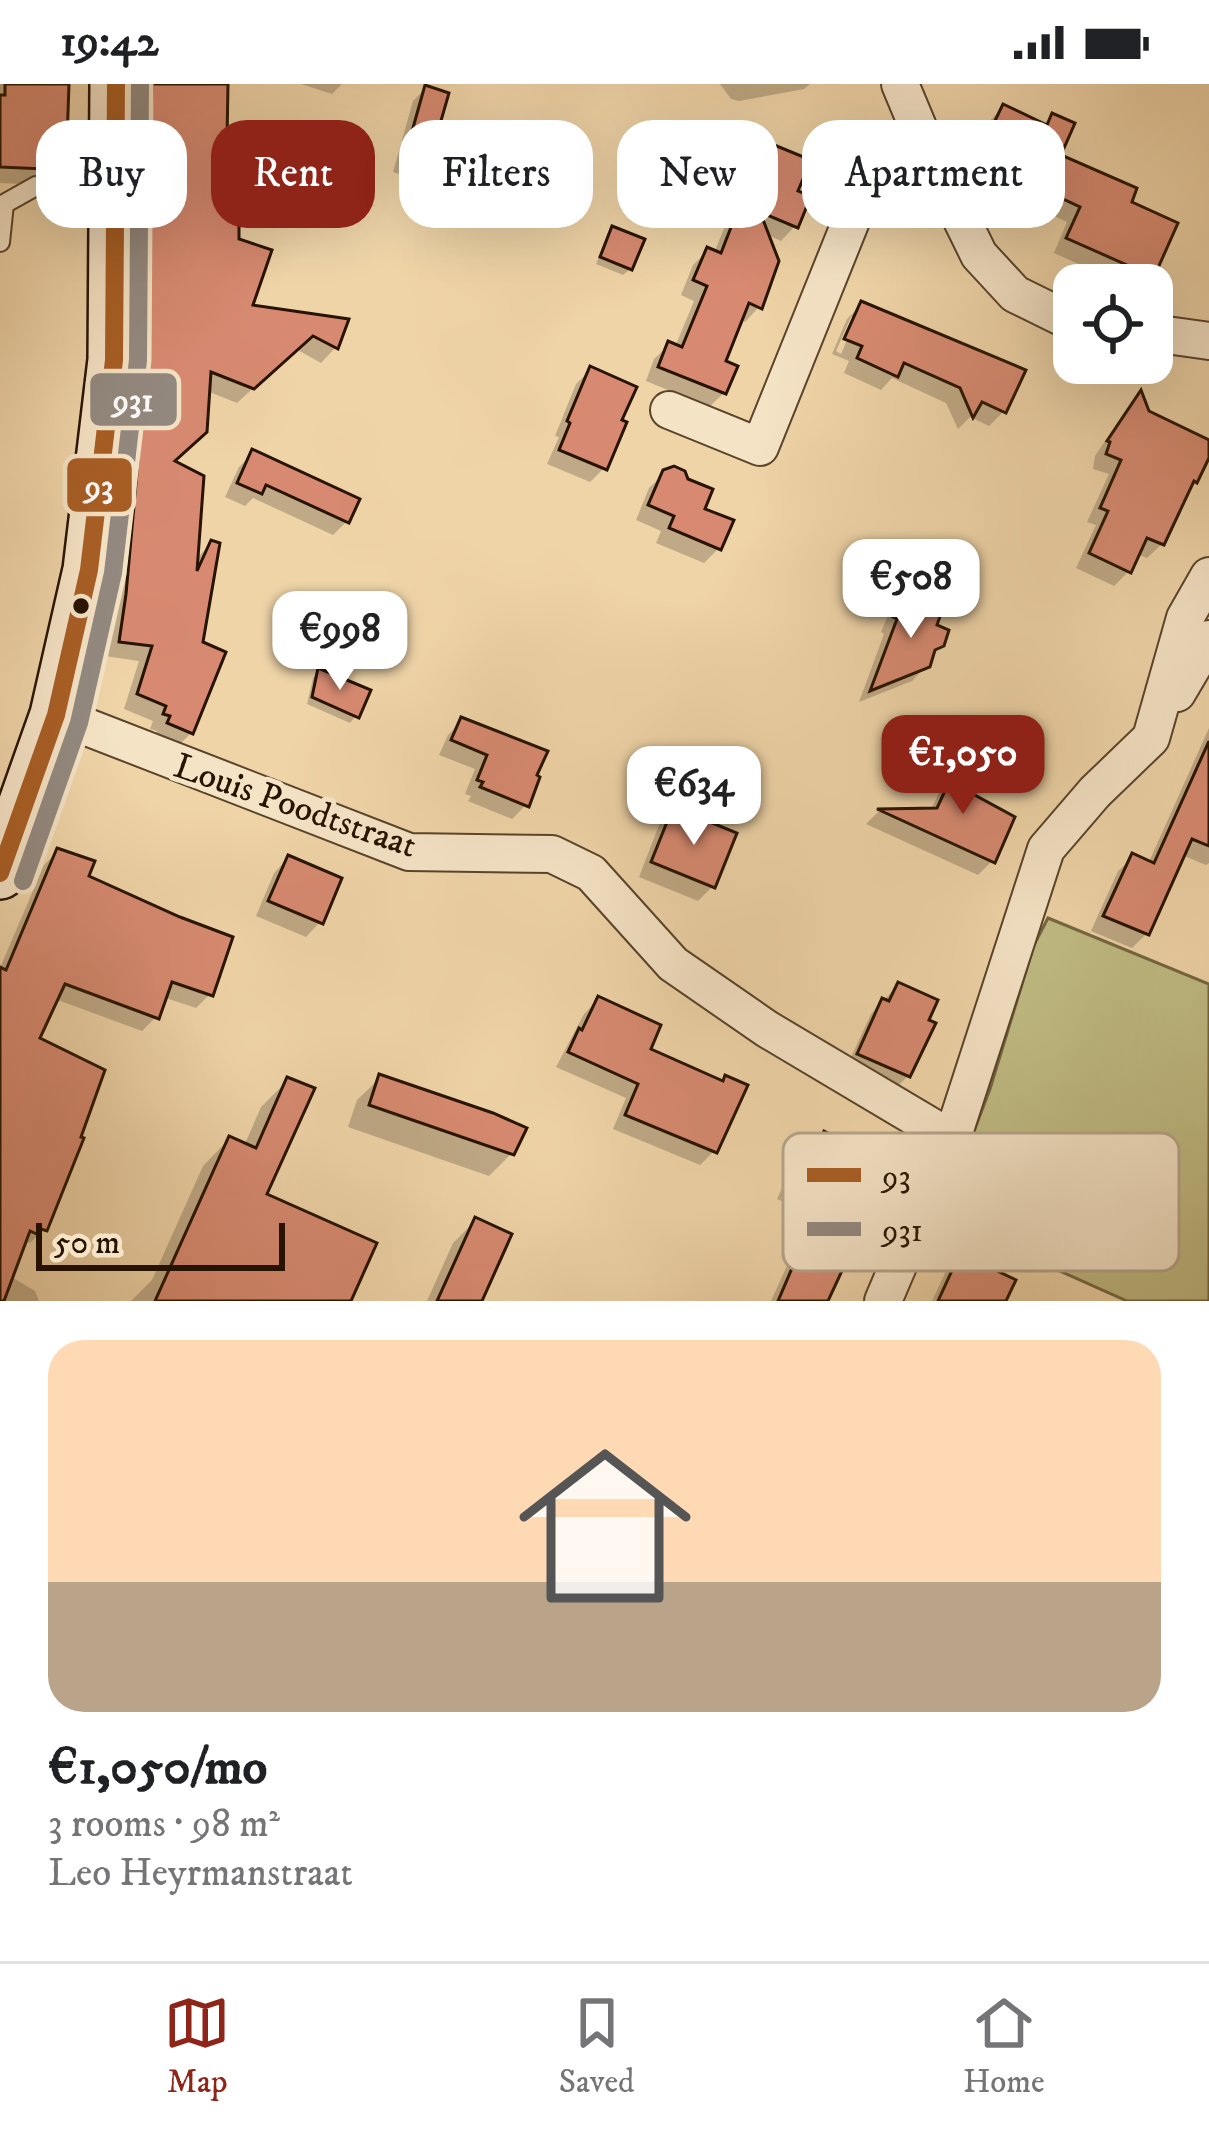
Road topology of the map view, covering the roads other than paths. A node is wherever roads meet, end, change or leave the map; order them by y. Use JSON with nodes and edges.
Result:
{"nodes":[{"id":1,"x":116,"y":84,"type":"edge"},
{"id":2,"x":900,"y":84,"type":"edge"},
{"id":3,"x":116,"y":120,"type":"edge"},
{"id":4,"x":915,"y":120,"type":"edge"},
{"id":5,"x":36,"y":186,"type":"edge"},
{"id":6,"x":115,"y":228,"type":"edge"},
{"id":7,"x":848,"y":228,"type":"edge"},
{"id":8,"x":965,"y":228,"type":"edge"},
{"id":9,"x":0,"y":242,"type":"edge"},
{"id":10,"x":1053,"y":312,"type":"edge"},
{"id":11,"x":1173,"y":336,"type":"edge"},
{"id":12,"x":1209,"y":340,"type":"edge"},
{"id":13,"x":669,"y":410,"type":"dead end"},
{"id":14,"x":1209,"y":575,"type":"edge"},
{"id":15,"x":1209,"y":640,"type":"edge"},
{"id":16,"x":56,"y":715,"type":"junction"},
{"id":17,"x":1151,"y":738,"type":"junction"},
{"id":18,"x":0,"y":873,"type":"edge"},
{"id":19,"x":942,"y":1133,"type":"edge"},
{"id":20,"x":954,"y":1133,"type":"edge"},
{"id":21,"x":896,"y":1271,"type":"edge"},
{"id":22,"x":883,"y":1301,"type":"edge"}],
"edges":[{"from":1,"to":3,"type":"main road"},
{"from":2,"to":4,"type":"street"},
{"from":5,"to":9,"type":"lane"},
{"from":6,"to":16,"type":"main road"},
{"from":7,"to":13,"type":"street"},
{"from":8,"to":10,"type":"street"},
{"from":11,"to":12,"type":"street"},
{"from":14,"to":17,"type":"street"},
{"from":15,"to":17,"type":"street"},
{"from":16,"to":18,"type":"main road"},
{"from":16,"to":19,"type":"street","name":"Louis Poodtstraat"},
{"from":17,"to":20,"type":"street"},
{"from":21,"to":22,"type":"street"}]}
